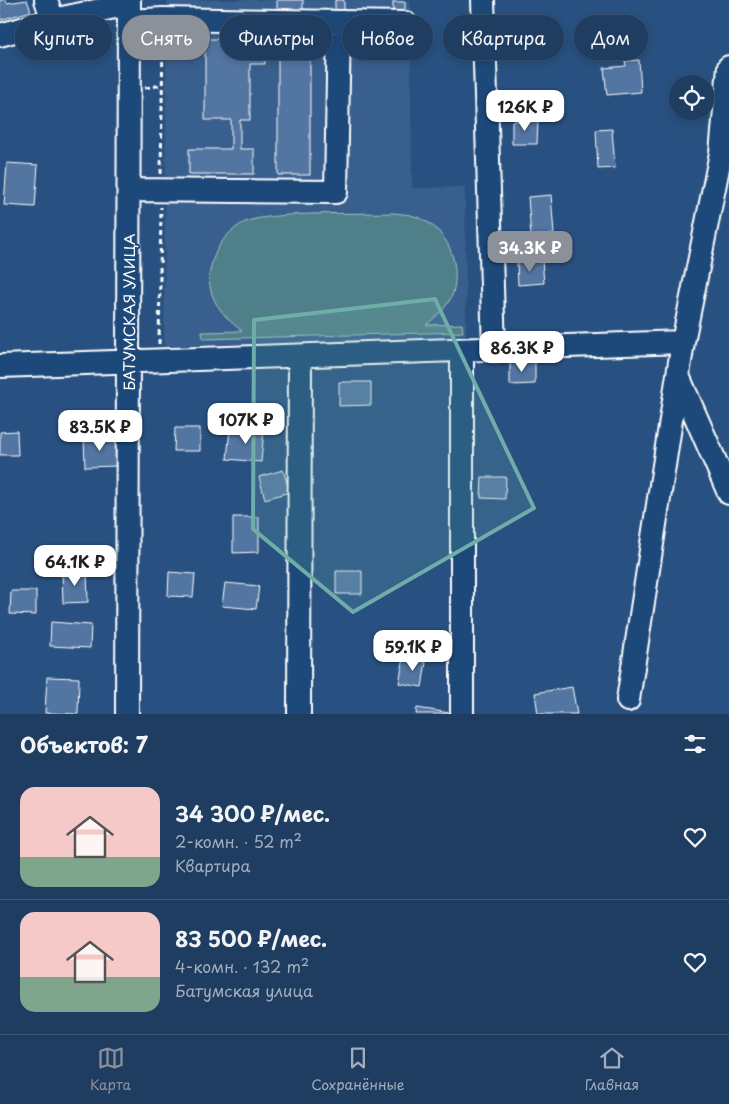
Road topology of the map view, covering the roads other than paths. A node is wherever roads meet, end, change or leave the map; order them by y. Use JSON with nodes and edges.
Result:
{"nodes":[{"id":1,"x":483,"y":0,"type":"edge"},
{"id":2,"x":129,"y":8,"type":"edge"},
{"id":3,"x":50,"y":10,"type":"edge"},
{"id":4,"x":339,"y":22,"type":"junction"},
{"id":5,"x":342,"y":22,"type":"edge"},
{"id":6,"x":0,"y":35,"type":"edge"},
{"id":7,"x":729,"y":67,"type":"edge"},
{"id":8,"x":727,"y":112,"type":"edge"},
{"id":9,"x":131,"y":190,"type":"junction"},
{"id":10,"x":683,"y":342,"type":"junction"},
{"id":11,"x":494,"y":350,"type":"junction"},
{"id":12,"x":462,"y":351,"type":"junction"},
{"id":13,"x":300,"y":357,"type":"junction"},
{"id":14,"x":130,"y":363,"type":"junction"},
{"id":15,"x":0,"y":366,"type":"edge"},
{"id":16,"x":678,"y":376,"type":"junction"},
{"id":17,"x":729,"y":493,"type":"edge"},
{"id":18,"x":628,"y":700,"type":"dead end"},
{"id":19,"x":127,"y":714,"type":"edge"},
{"id":20,"x":298,"y":714,"type":"edge"},
{"id":21,"x":462,"y":714,"type":"edge"}],
"edges":[{"from":1,"to":11,"type":"street"},
{"from":2,"to":3,"type":"street"},
{"from":2,"to":4,"type":"street"},
{"from":2,"to":9,"type":"street","name":"БАТУМСКАЯ УЛИЦА"},
{"from":3,"to":6,"type":"street"},
{"from":4,"to":5,"type":"street"},
{"from":4,"to":9,"type":"street"},
{"from":7,"to":8,"type":"street"},
{"from":8,"to":10,"type":"street"},
{"from":9,"to":14,"type":"street","name":"БАТУМСКАЯ УЛИЦА"},
{"from":10,"to":11,"type":"street"},
{"from":10,"to":16,"type":"street"},
{"from":11,"to":12,"type":"street"},
{"from":12,"to":13,"type":"street"},
{"from":12,"to":21,"type":"street"},
{"from":13,"to":14,"type":"street"},
{"from":13,"to":20,"type":"street"},
{"from":14,"to":15,"type":"street"},
{"from":14,"to":19,"type":"street","name":"БАТУМСКАЯ УЛИЦА"},
{"from":16,"to":17,"type":"street"},
{"from":16,"to":18,"type":"street"}]}
